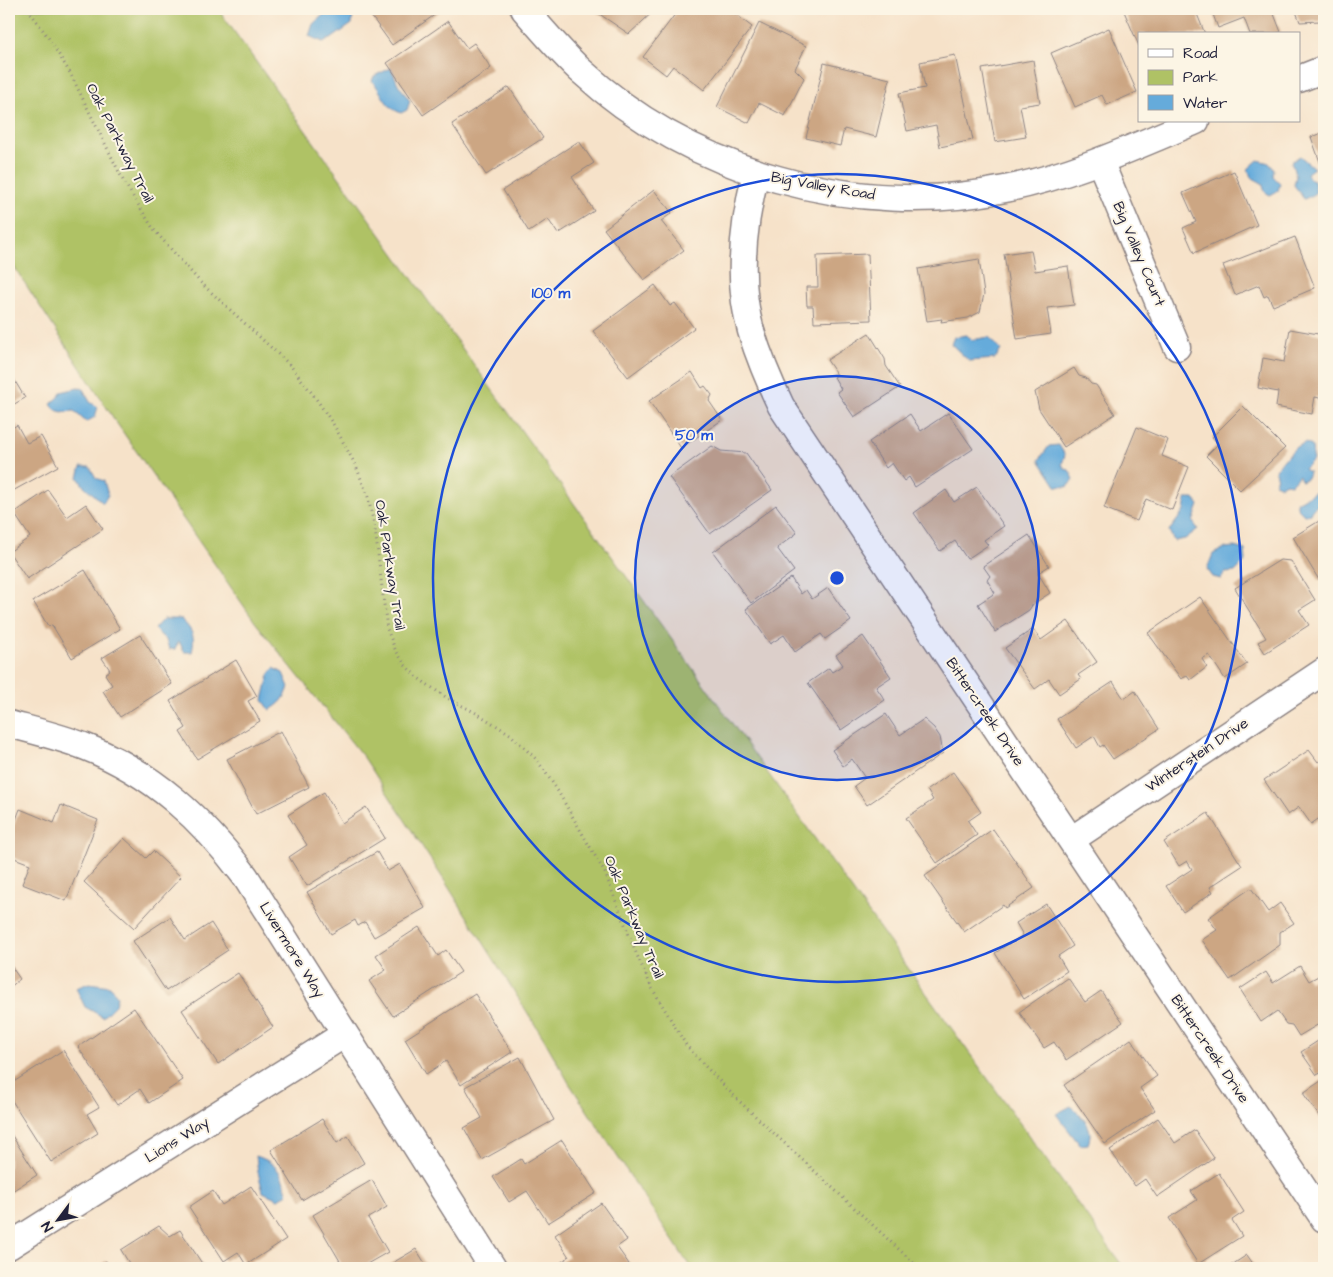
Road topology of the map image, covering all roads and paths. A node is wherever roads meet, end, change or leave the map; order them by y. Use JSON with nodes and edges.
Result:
{"nodes":[{"id":1,"x":28,"y":9,"type":"edge"},
{"id":2,"x":524,"y":9,"type":"edge"},
{"id":3,"x":1324,"y":69,"type":"edge"},
{"id":4,"x":1300,"y":79,"type":"edge"},
{"id":5,"x":1194,"y":122,"type":"edge"},
{"id":6,"x":1100,"y":161,"type":"junction"},
{"id":7,"x":756,"y":173,"type":"junction"},
{"id":8,"x":1177,"y":347,"type":"dead end"},
{"id":9,"x":1324,"y":671,"type":"edge"},
{"id":10,"x":9,"y":724,"type":"edge"},
{"id":11,"x":1071,"y":840,"type":"junction"},
{"id":12,"x":345,"y":1034,"type":"junction"},
{"id":13,"x":1324,"y":1219,"type":"edge"},
{"id":14,"x":9,"y":1246,"type":"edge"},
{"id":15,"x":493,"y":1268,"type":"edge"},
{"id":16,"x":919,"y":1268,"type":"edge"}],
"edges":[{"from":1,"to":16,"type":"path","name":"Oak Parkway Trail"},
{"from":2,"to":7,"type":"street","name":"Big Valley Road"},
{"from":3,"to":4,"type":"street"},
{"from":5,"to":6,"type":"street","name":"Big Valley Road"},
{"from":6,"to":7,"type":"street","name":"Big Valley Road"},
{"from":6,"to":8,"type":"street","name":"Big Valley Court"},
{"from":7,"to":11,"type":"street","name":"Bittercreek Drive"},
{"from":9,"to":11,"type":"street","name":"Winterstein Drive"},
{"from":10,"to":12,"type":"street","name":"Livermore Way"},
{"from":11,"to":13,"type":"street","name":"Bittercreek Drive"},
{"from":12,"to":14,"type":"street","name":"Lions Way"},
{"from":12,"to":15,"type":"street","name":"Livermore Way"}]}
